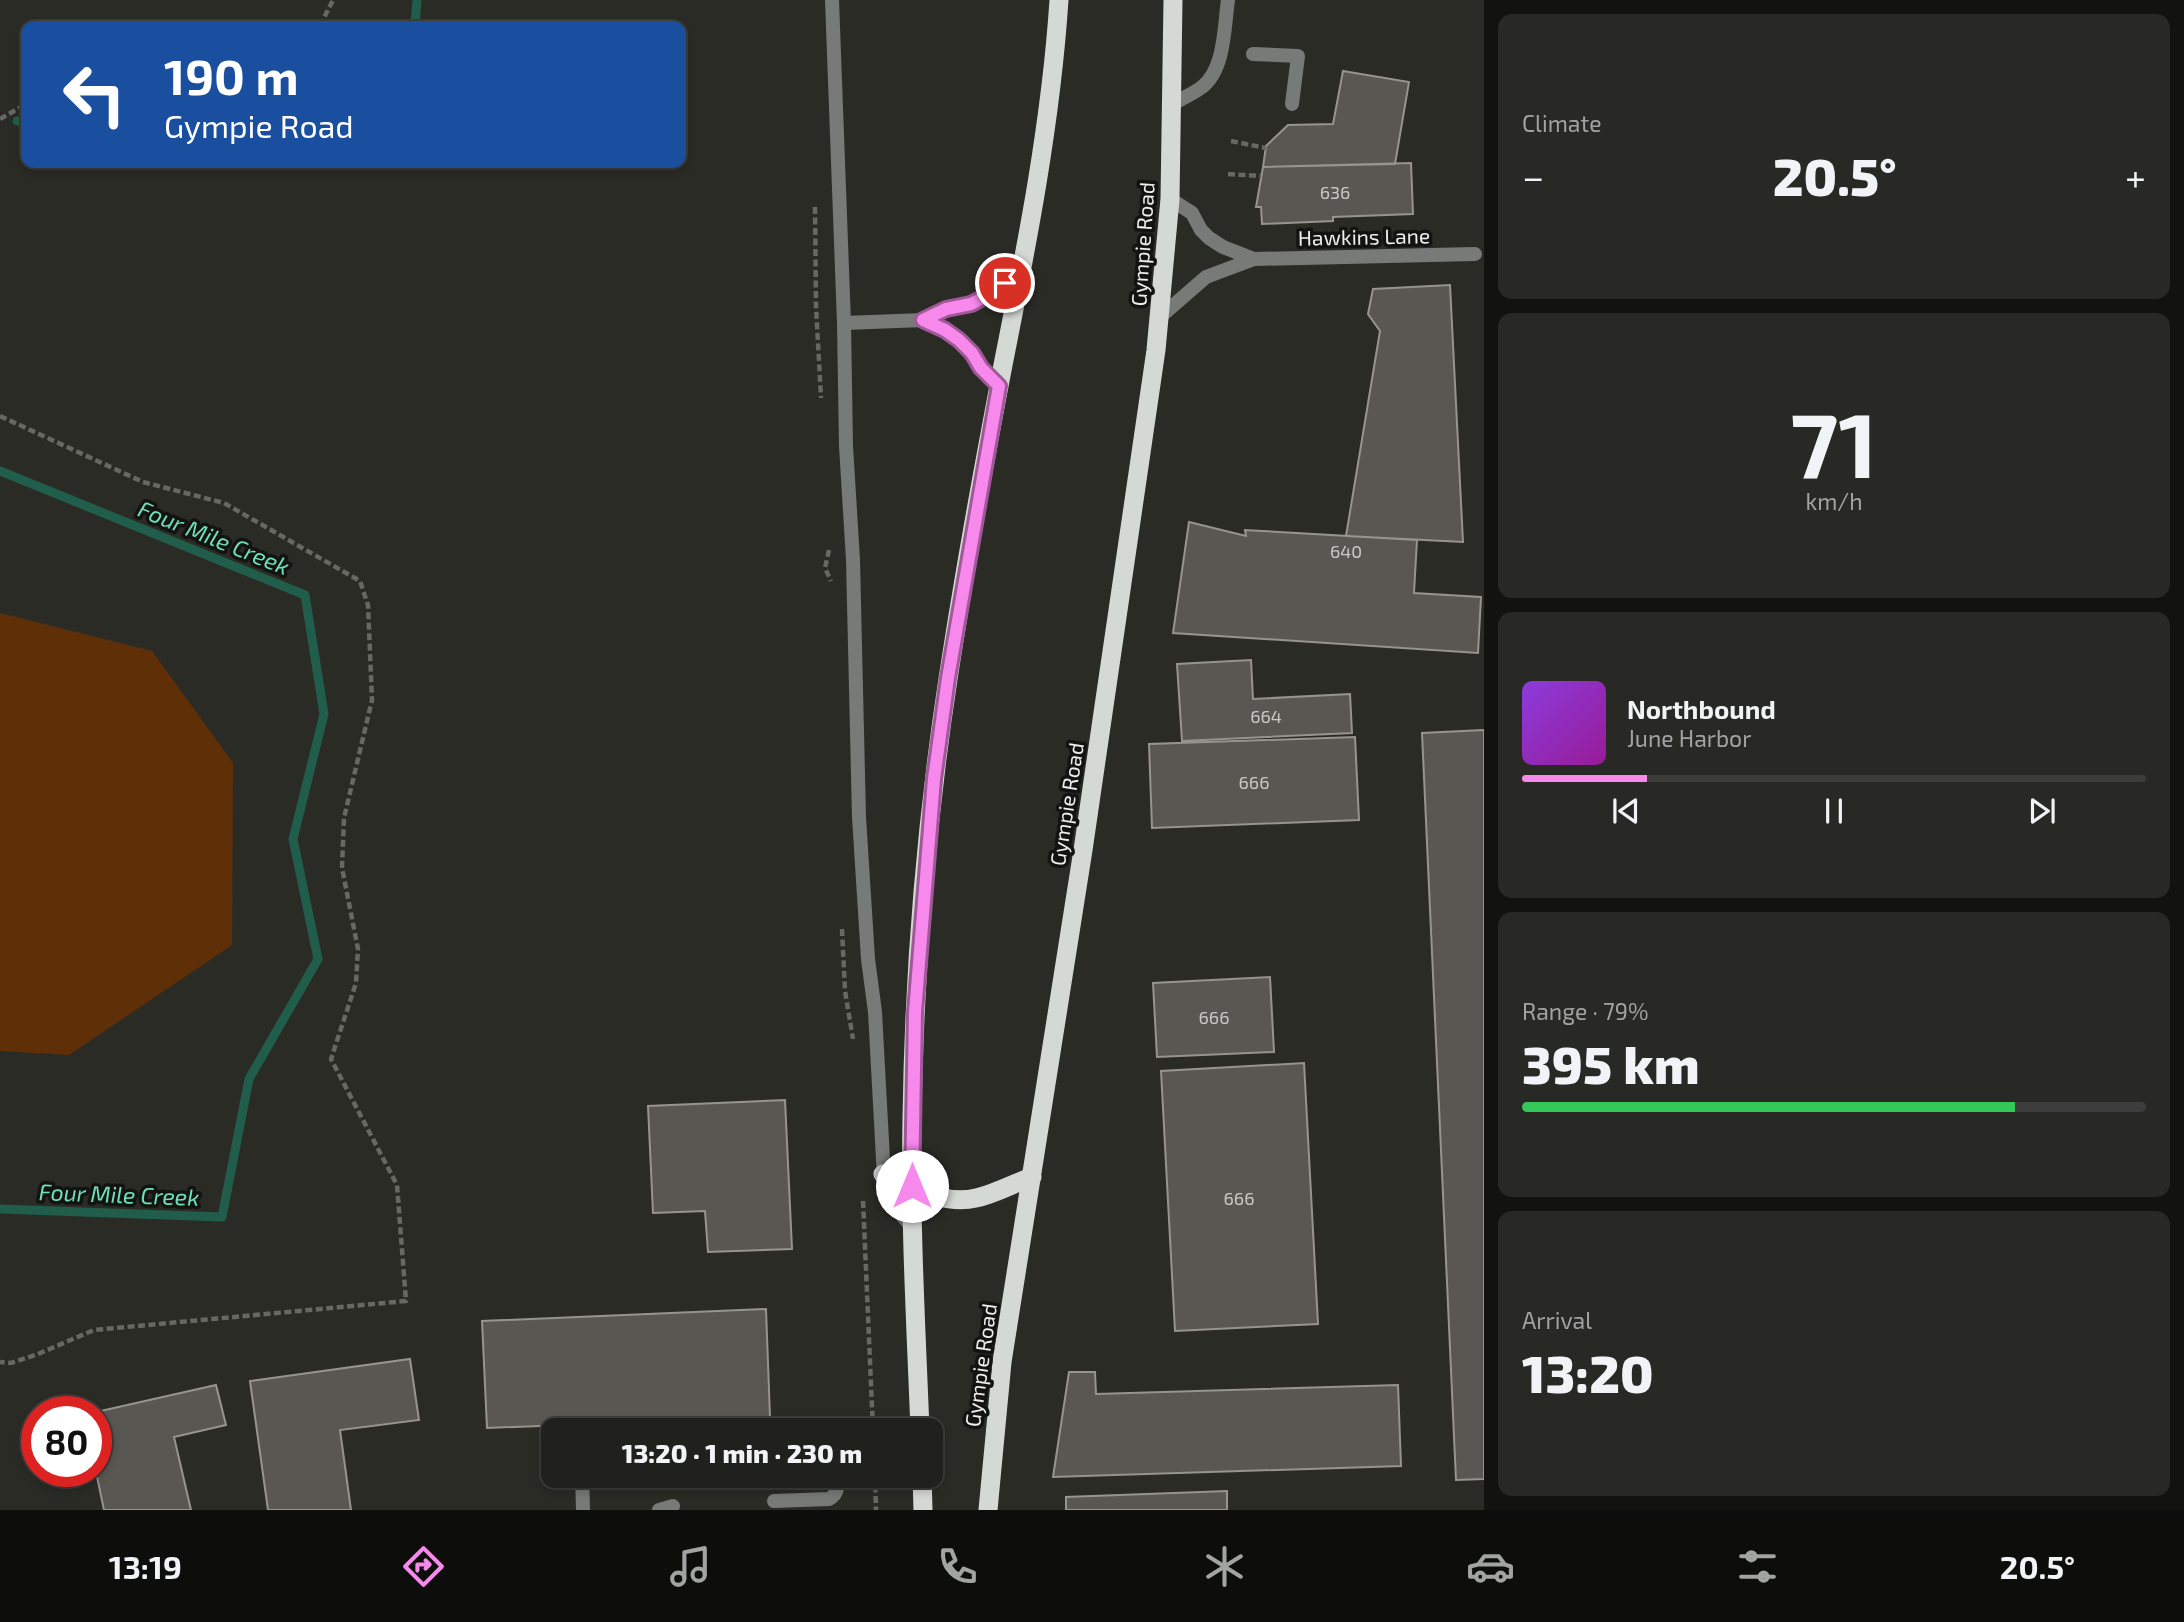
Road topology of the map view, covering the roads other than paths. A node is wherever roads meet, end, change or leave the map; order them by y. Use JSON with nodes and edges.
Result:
{"nodes":[{"id":1,"x":832,"y":0,"type":"edge"},
{"id":2,"x":1059,"y":0,"type":"edge"},
{"id":3,"x":1173,"y":0,"type":"edge"},
{"id":4,"x":1228,"y":0,"type":"edge"},
{"id":5,"x":1253,"y":54,"type":"dead end"},
{"id":6,"x":1172,"y":104,"type":"junction"},
{"id":7,"x":1292,"y":104,"type":"dead end"},
{"id":8,"x":1170,"y":200,"type":"junction"},
{"id":9,"x":1475,"y":254,"type":"dead end"},
{"id":10,"x":1254,"y":259,"type":"junction"},
{"id":11,"x":1021,"y":274,"type":"junction"},
{"id":12,"x":1160,"y":317,"type":"junction"},
{"id":13,"x":923,"y":320,"type":"junction"},
{"id":14,"x":844,"y":323,"type":"junction"},
{"id":15,"x":999,"y":386,"type":"junction"},
{"id":16,"x":883,"y":1174,"type":"junction"},
{"id":17,"x":1032,"y":1177,"type":"junction"},
{"id":18,"x":912,"y":1186,"type":"junction"},
{"id":19,"x":912,"y":1227,"type":"junction"},
{"id":20,"x":920,"y":1418,"type":"edge"},
{"id":21,"x":582,"y":1488,"type":"edge"},
{"id":22,"x":837,"y":1488,"type":"edge"},
{"id":23,"x":922,"y":1488,"type":"edge"},
{"id":24,"x":775,"y":1501,"type":"dead end"},
{"id":25,"x":583,"y":1510,"type":"edge"},
{"id":26,"x":923,"y":1510,"type":"edge"},
{"id":27,"x":988,"y":1510,"type":"edge"}],
"edges":[{"from":1,"to":14,"type":"street"},
{"from":2,"to":11,"type":"highway"},
{"from":3,"to":6,"type":"highway","name":"Gympie Road"},
{"from":4,"to":6,"type":"street"},
{"from":5,"to":7,"type":"street"},
{"from":6,"to":8,"type":"highway","name":"Gympie Road"},
{"from":8,"to":10,"type":"street","name":"Hawkins Lane"},
{"from":8,"to":12,"type":"highway","name":"Gympie Road"},
{"from":9,"to":10,"type":"street","name":"Hawkins Lane"},
{"from":10,"to":12,"type":"street","name":"Hawkins Lane"},
{"from":11,"to":13,"type":"street"},
{"from":11,"to":15,"type":"highway"},
{"from":12,"to":17,"type":"highway","name":"Gympie Road"},
{"from":13,"to":14,"type":"street"},
{"from":13,"to":15,"type":"street"},
{"from":14,"to":16,"type":"street"},
{"from":15,"to":18,"type":"highway"},
{"from":16,"to":18,"type":"highway"},
{"from":16,"to":19,"type":"street"},
{"from":17,"to":18,"type":"highway"},
{"from":17,"to":27,"type":"highway","name":"Gympie Road"},
{"from":18,"to":19,"type":"highway"},
{"from":19,"to":20,"type":"highway"},
{"from":21,"to":25,"type":"street"},
{"from":22,"to":24,"type":"street"},
{"from":23,"to":26,"type":"highway"}]}
